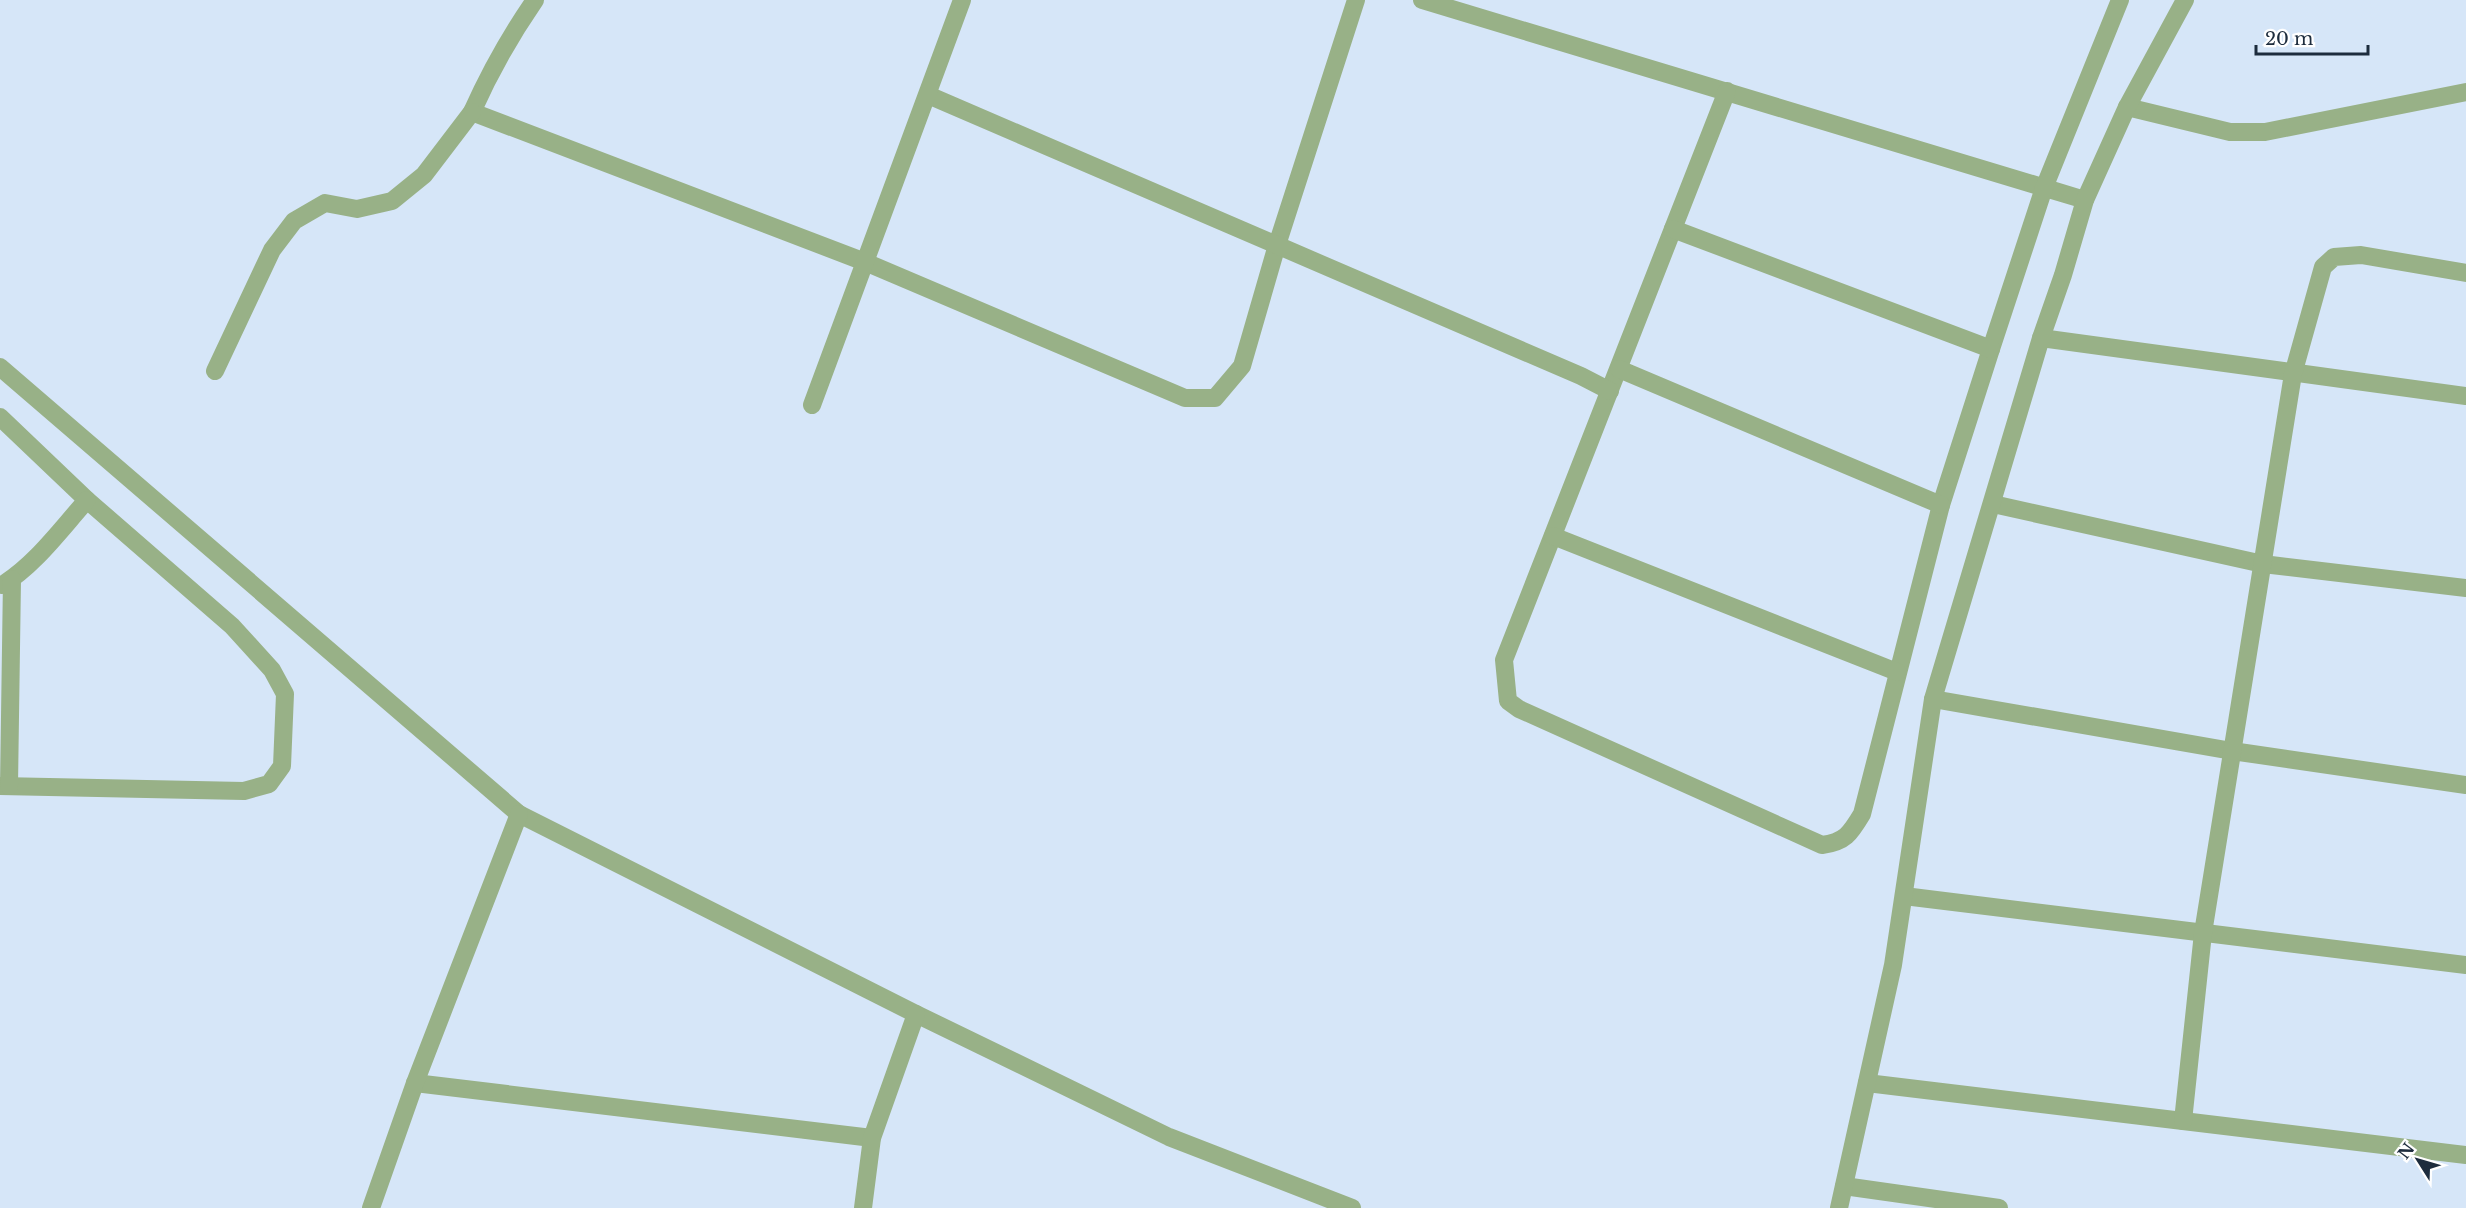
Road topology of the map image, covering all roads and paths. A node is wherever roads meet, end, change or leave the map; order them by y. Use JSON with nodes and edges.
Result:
{"nodes":[{"id":1,"x":535,"y":0,"type":"edge"},
{"id":2,"x":962,"y":0,"type":"edge"},
{"id":3,"x":1356,"y":0,"type":"edge"},
{"id":4,"x":1422,"y":0,"type":"edge"},
{"id":5,"x":2120,"y":0,"type":"edge"},
{"id":6,"x":2185,"y":0,"type":"edge"},
{"id":7,"x":1727,"y":91,"type":"junction"},
{"id":8,"x":2466,"y":92,"type":"edge"},
{"id":9,"x":928,"y":95,"type":"junction"},
{"id":10,"x":2127,"y":107,"type":"junction"},
{"id":11,"x":472,"y":112,"type":"junction"},
{"id":12,"x":2044,"y":188,"type":"junction"},
{"id":13,"x":2085,"y":200,"type":"junction"},
{"id":14,"x":1673,"y":229,"type":"junction"},
{"id":15,"x":1277,"y":245,"type":"junction"},
{"id":16,"x":865,"y":262,"type":"junction"},
{"id":17,"x":2466,"y":273,"type":"edge"},
{"id":18,"x":2041,"y":338,"type":"junction"},
{"id":19,"x":1990,"y":349,"type":"junction"},
{"id":20,"x":0,"y":367,"type":"edge"},
{"id":21,"x":1619,"y":369,"type":"junction"},
{"id":22,"x":215,"y":371,"type":"dead end"},
{"id":23,"x":2294,"y":374,"type":"junction"},
{"id":24,"x":1610,"y":391,"type":"junction"},
{"id":25,"x":2466,"y":396,"type":"edge"},
{"id":26,"x":812,"y":405,"type":"dead end"},
{"id":27,"x":0,"y":417,"type":"edge"},
{"id":28,"x":87,"y":500,"type":"junction"},
{"id":29,"x":1993,"y":504,"type":"junction"},
{"id":30,"x":1941,"y":505,"type":"junction"},
{"id":31,"x":1553,"y":536,"type":"junction"},
{"id":32,"x":2263,"y":564,"type":"junction"},
{"id":33,"x":6,"y":582,"type":"edge"},
{"id":34,"x":2466,"y":588,"type":"edge"},
{"id":35,"x":1897,"y":672,"type":"junction"},
{"id":36,"x":1933,"y":699,"type":"junction"},
{"id":37,"x":2232,"y":751,"type":"junction"},
{"id":38,"x":2466,"y":785,"type":"edge"},
{"id":39,"x":5,"y":786,"type":"edge"},
{"id":40,"x":519,"y":814,"type":"junction"},
{"id":41,"x":1904,"y":896,"type":"junction"},
{"id":42,"x":2203,"y":933,"type":"junction"},
{"id":43,"x":2466,"y":965,"type":"edge"},
{"id":44,"x":916,"y":1014,"type":"junction"},
{"id":45,"x":415,"y":1083,"type":"junction"},
{"id":46,"x":1867,"y":1083,"type":"junction"},
{"id":47,"x":2183,"y":1121,"type":"junction"},
{"id":48,"x":872,"y":1138,"type":"junction"},
{"id":49,"x":2466,"y":1155,"type":"edge"},
{"id":50,"x":1844,"y":1186,"type":"junction"},
{"id":51,"x":371,"y":1208,"type":"edge"},
{"id":52,"x":863,"y":1208,"type":"edge"},
{"id":53,"x":1352,"y":1208,"type":"edge"},
{"id":54,"x":1839,"y":1208,"type":"edge"},
{"id":55,"x":1999,"y":1208,"type":"edge"}],
"edges":[{"from":1,"to":11,"type":"street"},
{"from":2,"to":9,"type":"street"},
{"from":3,"to":15,"type":"street"},
{"from":4,"to":7,"type":"street"},
{"from":5,"to":12,"type":"street"},
{"from":6,"to":10,"type":"street"},
{"from":7,"to":12,"type":"street"},
{"from":7,"to":14,"type":"street"},
{"from":8,"to":10,"type":"street"},
{"from":9,"to":15,"type":"street"},
{"from":9,"to":16,"type":"street"},
{"from":10,"to":13,"type":"street"},
{"from":11,"to":16,"type":"street"},
{"from":11,"to":22,"type":"street"},
{"from":12,"to":13,"type":"street"},
{"from":12,"to":19,"type":"street"},
{"from":13,"to":18,"type":"street"},
{"from":14,"to":19,"type":"street"},
{"from":14,"to":21,"type":"street"},
{"from":15,"to":16,"type":"street"},
{"from":15,"to":24,"type":"street"},
{"from":16,"to":26,"type":"street"},
{"from":17,"to":23,"type":"street"},
{"from":18,"to":23,"type":"street"},
{"from":18,"to":29,"type":"street"},
{"from":19,"to":30,"type":"street"},
{"from":20,"to":40,"type":"street"},
{"from":21,"to":24,"type":"street"},
{"from":21,"to":30,"type":"street"},
{"from":23,"to":25,"type":"street"},
{"from":23,"to":32,"type":"street"},
{"from":24,"to":31,"type":"street"},
{"from":27,"to":28,"type":"street"},
{"from":28,"to":33,"type":"street"},
{"from":28,"to":39,"type":"street"},
{"from":29,"to":32,"type":"street"},
{"from":29,"to":36,"type":"street"},
{"from":30,"to":35,"type":"street"},
{"from":31,"to":35,"type":"street"},
{"from":31,"to":35,"type":"street"},
{"from":32,"to":34,"type":"street"},
{"from":32,"to":37,"type":"street"},
{"from":33,"to":39,"type":"street"},
{"from":36,"to":37,"type":"street"},
{"from":36,"to":41,"type":"street"},
{"from":37,"to":38,"type":"street"},
{"from":37,"to":42,"type":"street"},
{"from":40,"to":44,"type":"street"},
{"from":40,"to":45,"type":"street"},
{"from":41,"to":42,"type":"street"},
{"from":41,"to":46,"type":"street"},
{"from":42,"to":43,"type":"street"},
{"from":42,"to":47,"type":"street"},
{"from":44,"to":48,"type":"street"},
{"from":44,"to":53,"type":"street"},
{"from":45,"to":48,"type":"street"},
{"from":45,"to":51,"type":"street"},
{"from":46,"to":47,"type":"street"},
{"from":46,"to":50,"type":"street"},
{"from":47,"to":49,"type":"street"},
{"from":48,"to":52,"type":"street"},
{"from":50,"to":54,"type":"street"},
{"from":50,"to":55,"type":"street"}]}
